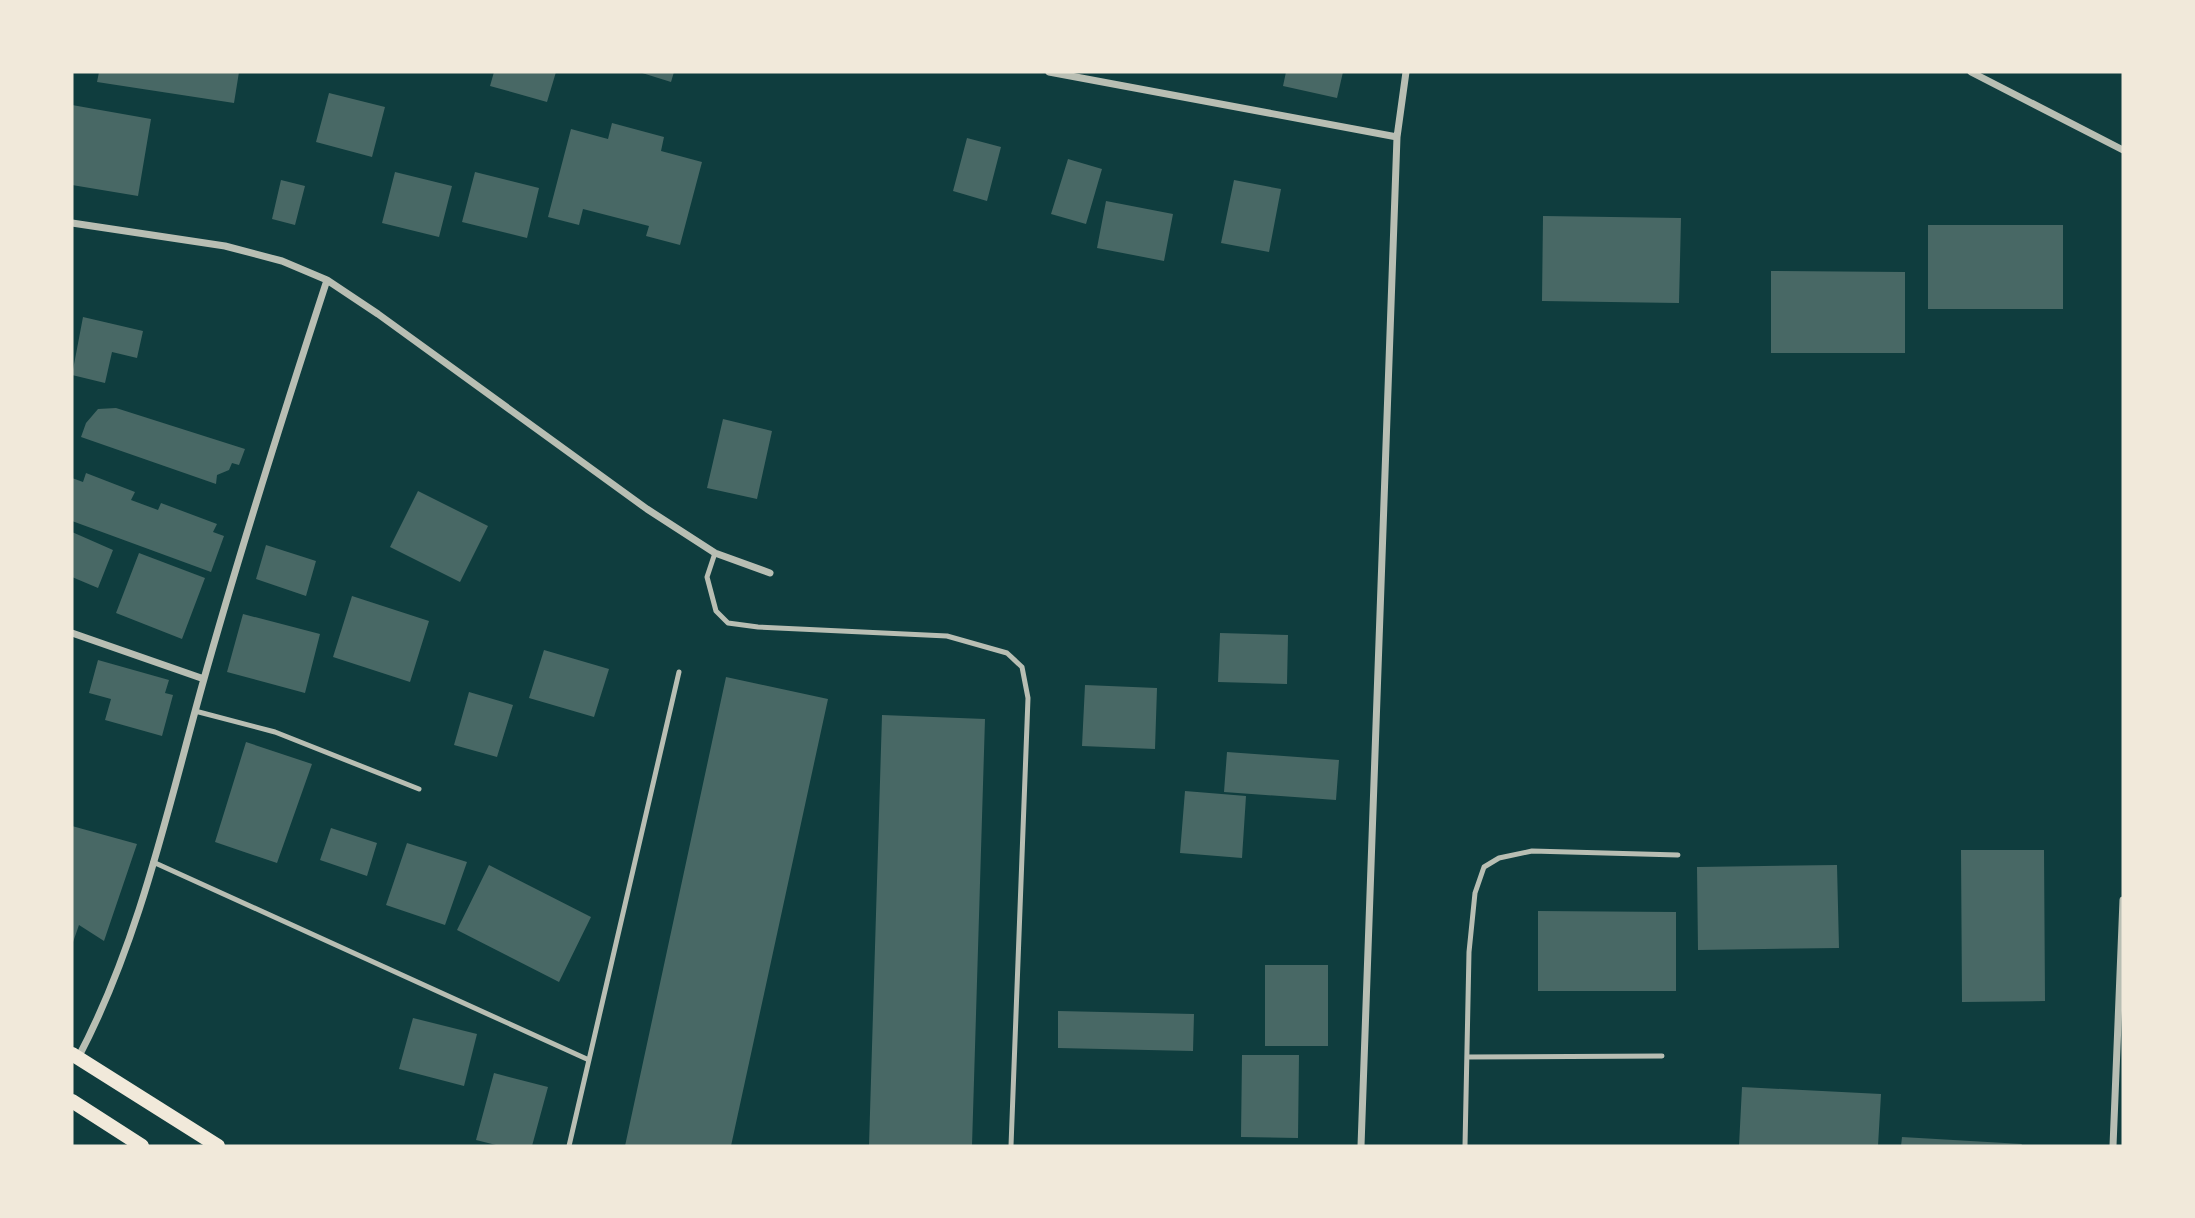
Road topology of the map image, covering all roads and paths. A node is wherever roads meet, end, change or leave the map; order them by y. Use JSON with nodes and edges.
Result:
{"nodes":[{"id":1,"x":1049,"y":72,"type":"edge"},
{"id":2,"x":1406,"y":72,"type":"edge"},
{"id":3,"x":1971,"y":72,"type":"edge"},
{"id":4,"x":1397,"y":137,"type":"junction"},
{"id":5,"x":2123,"y":150,"type":"edge"},
{"id":6,"x":72,"y":223,"type":"edge"},
{"id":7,"x":327,"y":281,"type":"junction"},
{"id":8,"x":715,"y":553,"type":"junction"},
{"id":9,"x":770,"y":573,"type":"dead end"},
{"id":10,"x":72,"y":632,"type":"edge"},
{"id":11,"x":679,"y":673,"type":"dead end"},
{"id":12,"x":204,"y":679,"type":"junction"},
{"id":13,"x":195,"y":711,"type":"junction"},
{"id":14,"x":419,"y":789,"type":"dead end"},
{"id":15,"x":1678,"y":855,"type":"dead end"},
{"id":16,"x":153,"y":862,"type":"junction"},
{"id":17,"x":2123,"y":900,"type":"edge"},
{"id":18,"x":75,"y":1056,"type":"edge"},
{"id":19,"x":1662,"y":1056,"type":"dead end"},
{"id":20,"x":1467,"y":1057,"type":"junction"},
{"id":21,"x":589,"y":1060,"type":"junction"},
{"id":22,"x":72,"y":1101,"type":"edge"},
{"id":23,"x":142,"y":1146,"type":"edge"},
{"id":24,"x":218,"y":1146,"type":"edge"},
{"id":25,"x":569,"y":1146,"type":"edge"},
{"id":26,"x":1011,"y":1146,"type":"edge"},
{"id":27,"x":1362,"y":1146,"type":"edge"},
{"id":28,"x":1465,"y":1146,"type":"edge"},
{"id":29,"x":2113,"y":1146,"type":"edge"}],
"edges":[{"from":1,"to":4,"type":"street"},
{"from":2,"to":4,"type":"street"},
{"from":3,"to":5,"type":"street"},
{"from":4,"to":27,"type":"street"},
{"from":6,"to":7,"type":"street"},
{"from":7,"to":8,"type":"street"},
{"from":7,"to":12,"type":"street"},
{"from":8,"to":9,"type":"street"},
{"from":8,"to":26,"type":"lane"},
{"from":10,"to":12,"type":"street"},
{"from":11,"to":21,"type":"lane"},
{"from":12,"to":13,"type":"street"},
{"from":13,"to":14,"type":"lane"},
{"from":13,"to":16,"type":"street"},
{"from":15,"to":20,"type":"lane"},
{"from":16,"to":18,"type":"street"},
{"from":16,"to":21,"type":"lane"},
{"from":17,"to":29,"type":"street"},
{"from":18,"to":24,"type":"main road"},
{"from":19,"to":20,"type":"lane"},
{"from":20,"to":28,"type":"lane"},
{"from":21,"to":25,"type":"lane"},
{"from":22,"to":23,"type":"main road"}]}
